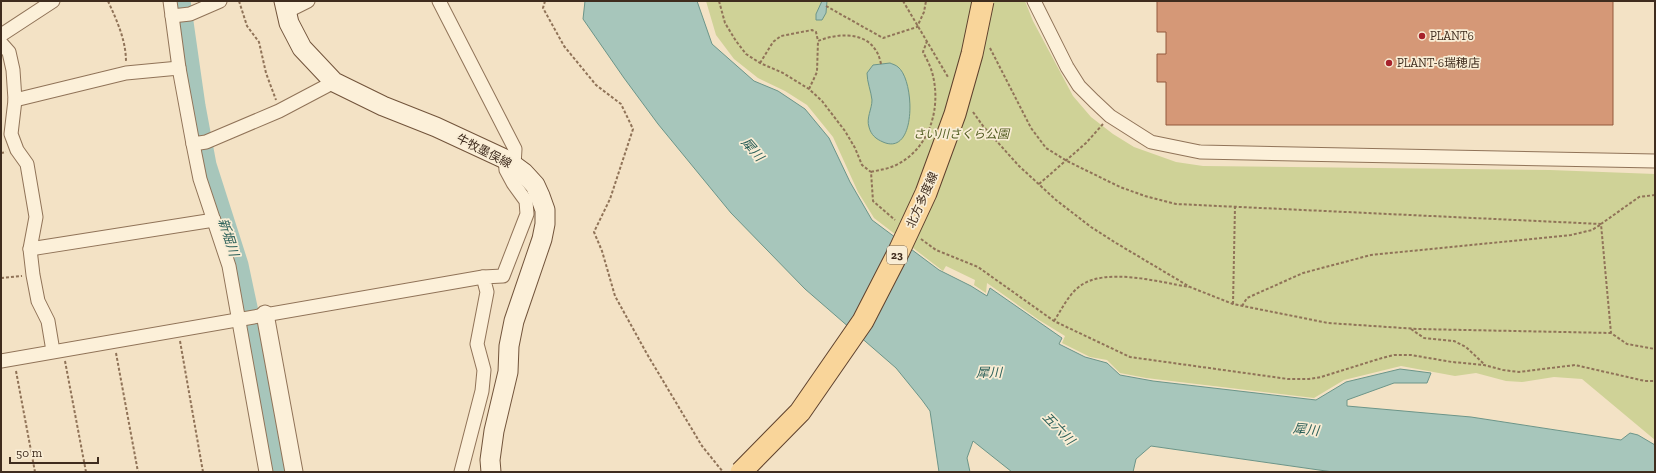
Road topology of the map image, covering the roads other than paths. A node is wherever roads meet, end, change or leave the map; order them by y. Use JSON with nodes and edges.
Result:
{"nodes":[{"id":1,"x":54,"y":1,"type":"edge"},
{"id":2,"x":170,"y":1,"type":"edge"},
{"id":3,"x":220,"y":1,"type":"edge"},
{"id":4,"x":308,"y":1,"type":"edge"},
{"id":5,"x":439,"y":1,"type":"edge"},
{"id":6,"x":983,"y":1,"type":"edge"},
{"id":7,"x":1034,"y":1,"type":"edge"},
{"id":8,"x":285,"y":6,"type":"edge"},
{"id":9,"x":174,"y":16,"type":"junction"},
{"id":10,"x":1,"y":35,"type":"edge"},
{"id":11,"x":1,"y":43,"type":"edge"},
{"id":12,"x":178,"y":68,"type":"junction"},
{"id":13,"x":334,"y":82,"type":"junction"},
{"id":14,"x":15,"y":100,"type":"junction"},
{"id":15,"x":199,"y":143,"type":"junction"},
{"id":16,"x":1655,"y":161,"type":"edge"},
{"id":17,"x":509,"y":162,"type":"junction"},
{"id":18,"x":214,"y":220,"type":"junction"},
{"id":19,"x":30,"y":249,"type":"junction"},
{"id":20,"x":483,"y":277,"type":"junction"},
{"id":21,"x":250,"y":316,"type":"junction"},
{"id":22,"x":58,"y":350,"type":"junction"},
{"id":23,"x":7,"y":359,"type":"edge"},
{"id":24,"x":266,"y":472,"type":"edge"},
{"id":25,"x":294,"y":472,"type":"edge"},
{"id":26,"x":461,"y":472,"type":"edge"},
{"id":27,"x":491,"y":472,"type":"edge"},
{"id":28,"x":741,"y":472,"type":"edge"}],
"edges":[{"from":1,"to":10,"type":"street"},
{"from":2,"to":9,"type":"street"},
{"from":3,"to":9,"type":"street"},
{"from":4,"to":8,"type":"street"},
{"from":5,"to":17,"type":"street"},
{"from":6,"to":28,"type":"main road","name":"北方多度線","number":"23","bridge":true},
{"from":7,"to":16,"type":"street"},
{"from":8,"to":13,"type":"main road","name":"牛牧墨俣線"},
{"from":9,"to":12,"type":"street"},
{"from":11,"to":14,"type":"street"},
{"from":12,"to":14,"type":"street"},
{"from":12,"to":15,"type":"street"},
{"from":13,"to":15,"type":"street"},
{"from":13,"to":17,"type":"main road","name":"牛牧墨俣線"},
{"from":14,"to":19,"type":"street"},
{"from":15,"to":18,"type":"street"},
{"from":17,"to":20,"type":"street"},
{"from":17,"to":27,"type":"main road","name":"牛牧墨俣線"},
{"from":18,"to":19,"type":"street"},
{"from":18,"to":21,"type":"street"},
{"from":19,"to":22,"type":"street"},
{"from":20,"to":21,"type":"street"},
{"from":20,"to":26,"type":"street"},
{"from":21,"to":22,"type":"street"},
{"from":21,"to":24,"type":"street"},
{"from":21,"to":25,"type":"street"},
{"from":22,"to":23,"type":"street"}]}
